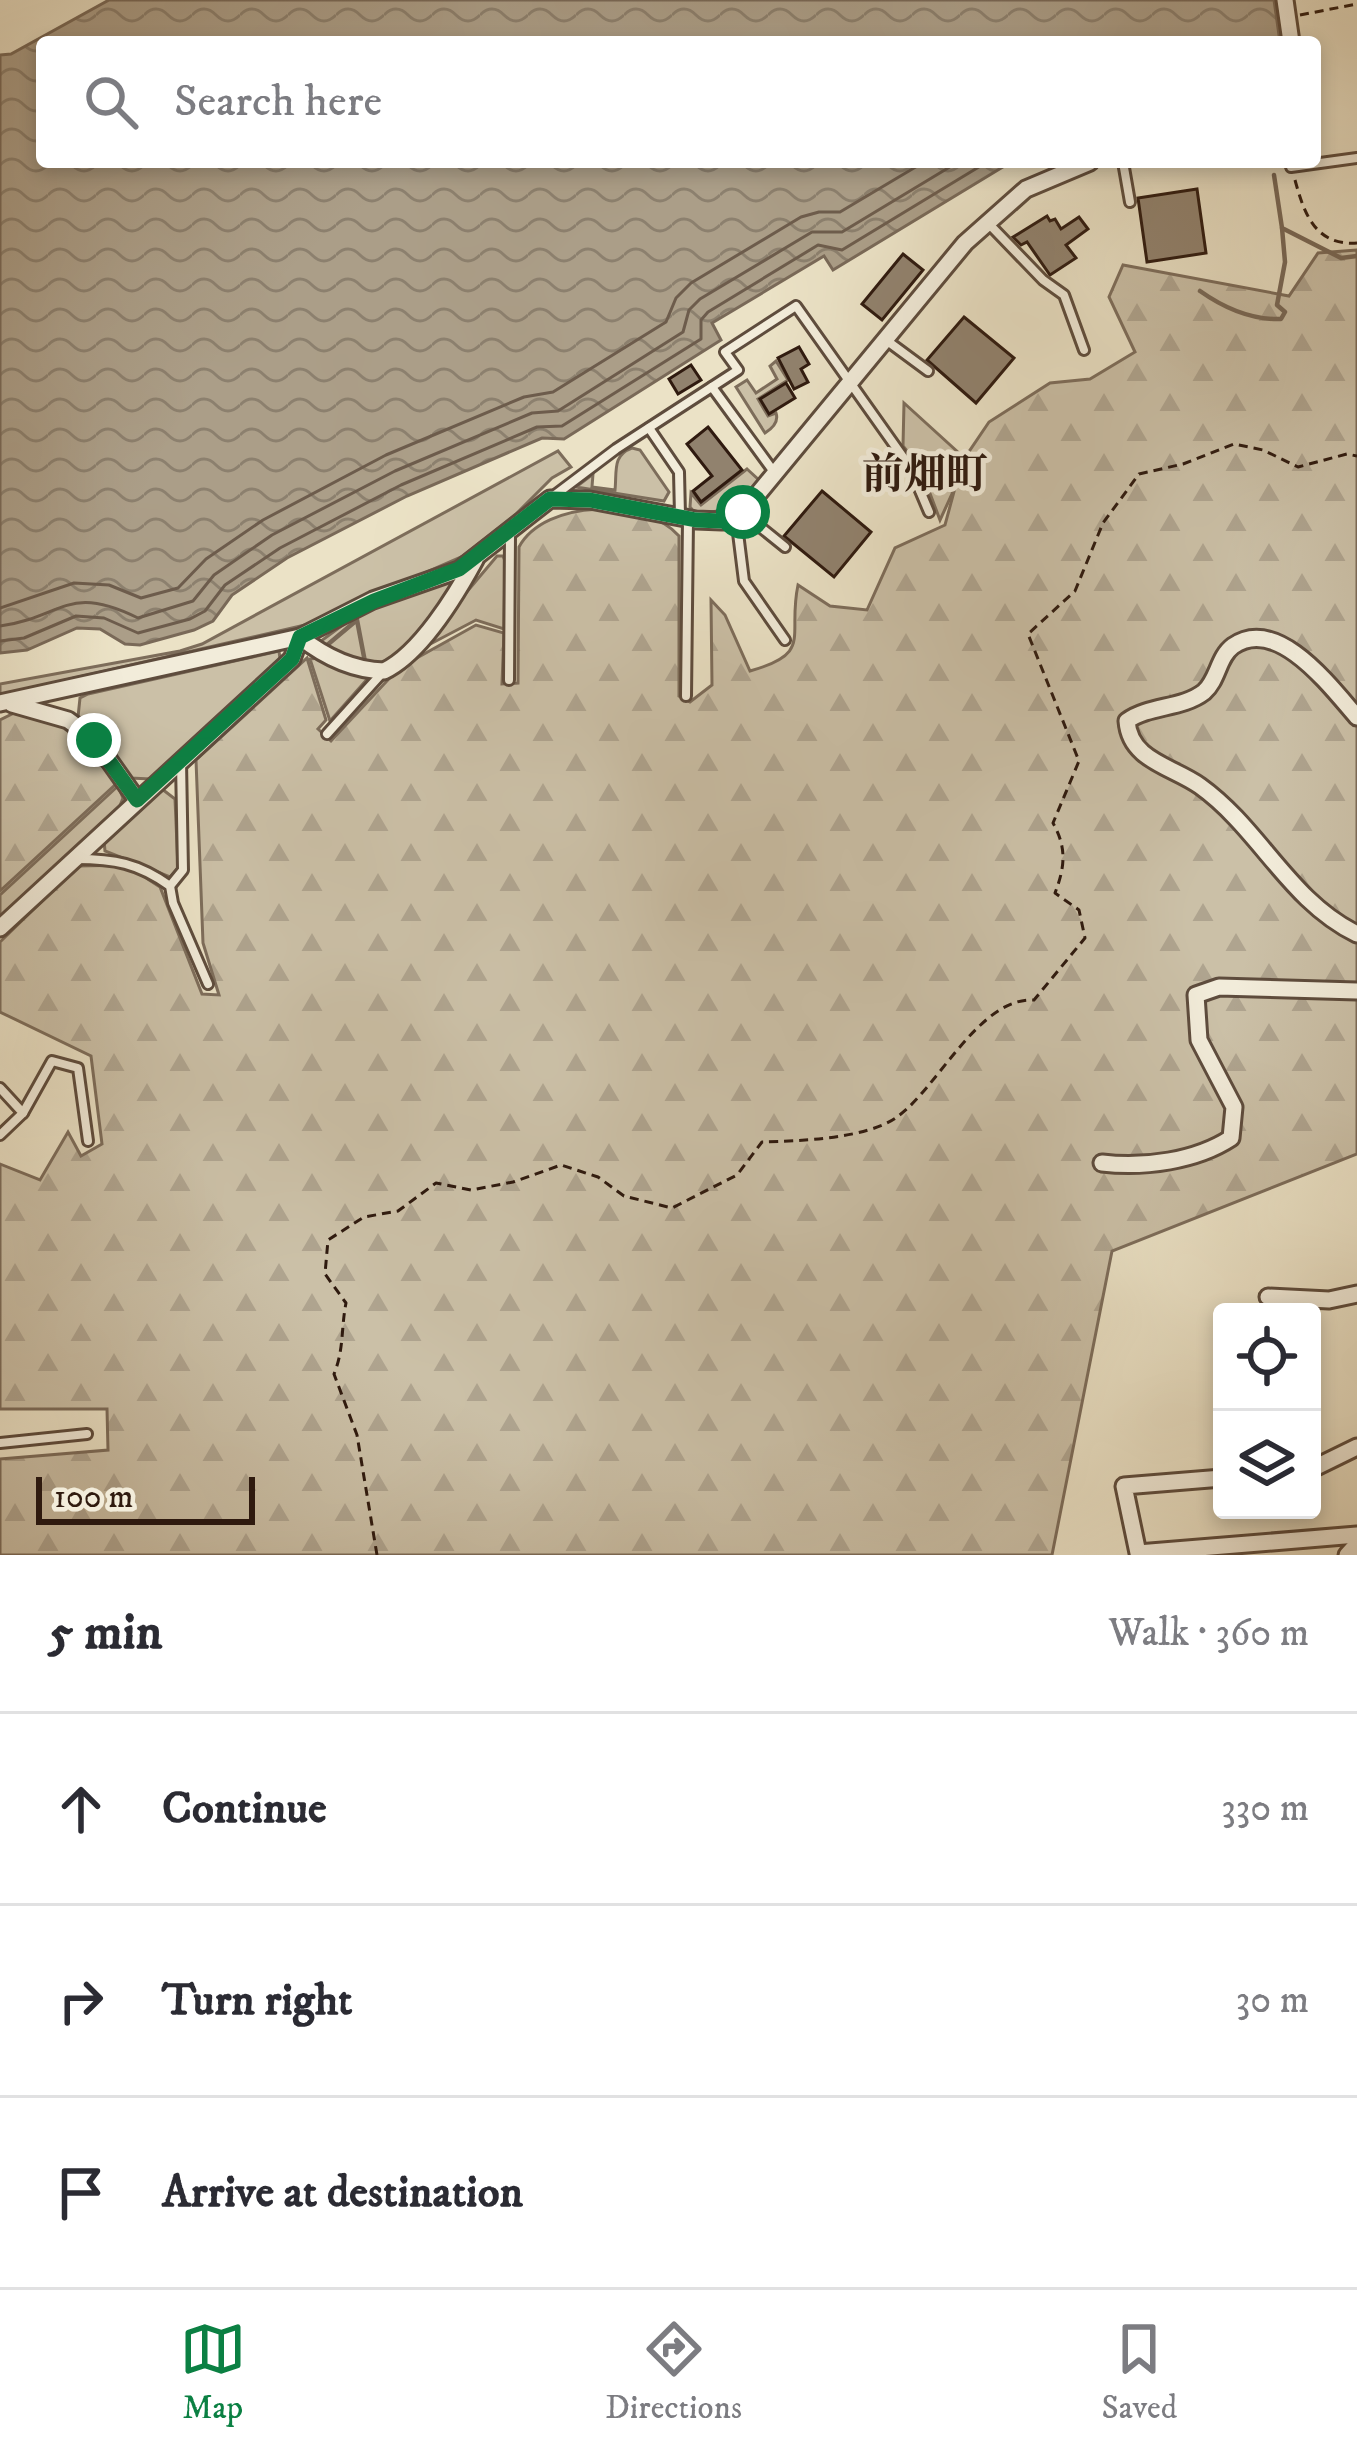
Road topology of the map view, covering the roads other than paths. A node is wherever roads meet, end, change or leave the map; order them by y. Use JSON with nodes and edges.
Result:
{"nodes":[{"id":1,"x":1285,"y":0,"type":"edge"},
{"id":2,"x":1290,"y":36,"type":"edge"},
{"id":3,"x":1357,"y":158,"type":"edge"},
{"id":4,"x":1321,"y":161,"type":"edge"},
{"id":5,"x":1076,"y":168,"type":"edge"},
{"id":6,"x":1124,"y":168,"type":"edge"},
{"id":7,"x":1130,"y":202,"type":"dead end"},
{"id":8,"x":987,"y":221,"type":"junction"},
{"id":9,"x":885,"y":339,"type":"junction"},
{"id":10,"x":1084,"y":350,"type":"dead end"},
{"id":11,"x":928,"y":371,"type":"dead end"},
{"id":12,"x":851,"y":381,"type":"junction"},
{"id":13,"x":712,"y":387,"type":"junction"},
{"id":14,"x":649,"y":428,"type":"junction"},
{"id":15,"x":775,"y":473,"type":"junction"},
{"id":16,"x":550,"y":499,"type":"junction"},
{"id":17,"x":929,"y":512,"type":"dead end"},
{"id":18,"x":739,"y":514,"type":"junction"},
{"id":19,"x":684,"y":518,"type":"junction"},
{"id":20,"x":510,"y":533,"type":"junction"},
{"id":21,"x":785,"y":547,"type":"dead end"},
{"id":22,"x":476,"y":557,"type":"junction"},
{"id":23,"x":300,"y":637,"type":"junction"},
{"id":24,"x":785,"y":640,"type":"dead end"},
{"id":25,"x":384,"y":671,"type":"junction"},
{"id":26,"x":509,"y":680,"type":"dead end"},
{"id":27,"x":77,"y":686,"type":"junction"},
{"id":28,"x":686,"y":696,"type":"dead end"},
{"id":29,"x":3,"y":703,"type":"edge"},
{"id":30,"x":1357,"y":717,"type":"edge"},
{"id":31,"x":68,"y":720,"type":"junction"},
{"id":32,"x":327,"y":734,"type":"dead end"},
{"id":33,"x":181,"y":760,"type":"junction"},
{"id":34,"x":137,"y":800,"type":"junction"},
{"id":35,"x":74,"y":859,"type":"junction"},
{"id":36,"x":170,"y":886,"type":"junction"},
{"id":37,"x":0,"y":928,"type":"edge"},
{"id":38,"x":1357,"y":934,"type":"edge"},
{"id":39,"x":208,"y":984,"type":"dead end"},
{"id":40,"x":1357,"y":991,"type":"edge"},
{"id":41,"x":0,"y":1088,"type":"edge"},
{"id":42,"x":23,"y":1113,"type":"junction"},
{"id":43,"x":0,"y":1135,"type":"edge"},
{"id":44,"x":88,"y":1141,"type":"dead end"},
{"id":45,"x":1102,"y":1162,"type":"dead end"},
{"id":46,"x":1357,"y":1294,"type":"edge"},
{"id":47,"x":1268,"y":1297,"type":"dead end"},
{"id":48,"x":87,"y":1434,"type":"dead end"},
{"id":49,"x":0,"y":1443,"type":"edge"},
{"id":50,"x":1357,"y":1447,"type":"edge"},
{"id":51,"x":1321,"y":1465,"type":"edge"},
{"id":52,"x":1213,"y":1479,"type":"edge"},
{"id":53,"x":1357,"y":1540,"type":"edge"},
{"id":54,"x":1348,"y":1555,"type":"edge"}],
"edges":[{"from":1,"to":2,"type":"street"},
{"from":3,"to":4,"type":"lane"},
{"from":5,"to":8,"type":"street"},
{"from":6,"to":7,"type":"lane"},
{"from":8,"to":9,"type":"street"},
{"from":8,"to":10,"type":"lane"},
{"from":9,"to":11,"type":"lane"},
{"from":9,"to":12,"type":"street"},
{"from":12,"to":13,"type":"lane"},
{"from":12,"to":15,"type":"street"},
{"from":12,"to":17,"type":"lane"},
{"from":13,"to":14,"type":"lane"},
{"from":13,"to":15,"type":"lane"},
{"from":14,"to":16,"type":"lane"},
{"from":14,"to":19,"type":"lane"},
{"from":15,"to":18,"type":"street"},
{"from":16,"to":19,"type":"street"},
{"from":16,"to":20,"type":"street"},
{"from":18,"to":19,"type":"street"},
{"from":18,"to":21,"type":"lane"},
{"from":18,"to":24,"type":"lane"},
{"from":19,"to":28,"type":"lane"},
{"from":20,"to":22,"type":"street"},
{"from":20,"to":26,"type":"lane"},
{"from":22,"to":23,"type":"street"},
{"from":22,"to":25,"type":"street"},
{"from":23,"to":25,"type":"street"},
{"from":23,"to":27,"type":"street"},
{"from":23,"to":33,"type":"street"},
{"from":25,"to":32,"type":"lane"},
{"from":27,"to":29,"type":"street"},
{"from":27,"to":31,"type":"street"},
{"from":29,"to":31,"type":"street"},
{"from":30,"to":38,"type":"street"},
{"from":31,"to":34,"type":"street"},
{"from":33,"to":34,"type":"street"},
{"from":33,"to":36,"type":"lane"},
{"from":34,"to":35,"type":"street"},
{"from":35,"to":36,"type":"lane"},
{"from":35,"to":37,"type":"street"},
{"from":36,"to":39,"type":"lane"},
{"from":40,"to":45,"type":"street"},
{"from":41,"to":42,"type":"lane"},
{"from":42,"to":43,"type":"lane"},
{"from":42,"to":44,"type":"lane"},
{"from":46,"to":47,"type":"street"},
{"from":48,"to":49,"type":"lane"},
{"from":50,"to":51,"type":"street"},
{"from":52,"to":53,"type":"street"},
{"from":53,"to":54,"type":"street"}]}
